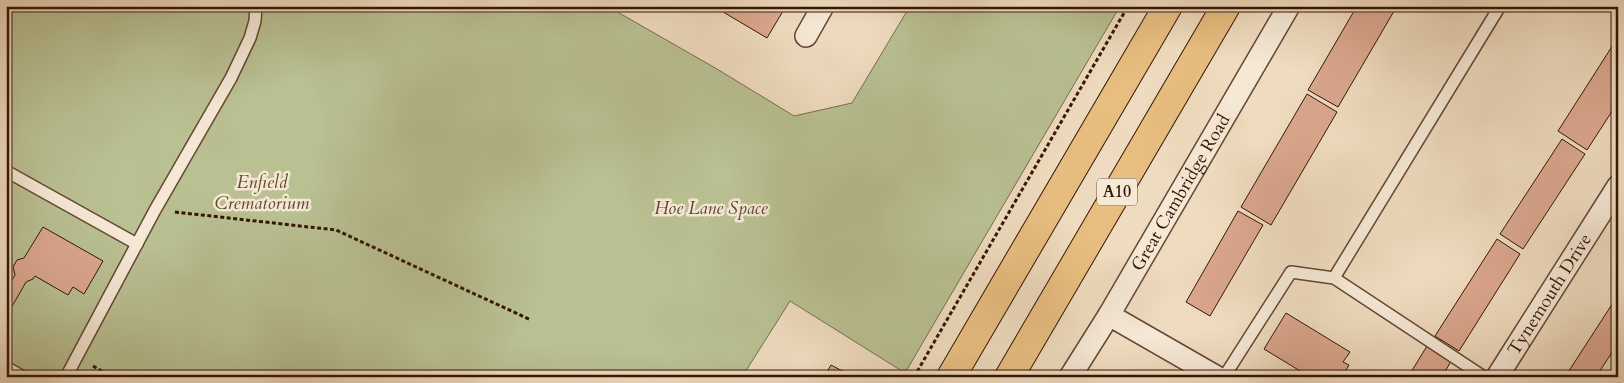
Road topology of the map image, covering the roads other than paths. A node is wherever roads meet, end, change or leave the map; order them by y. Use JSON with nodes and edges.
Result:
{"nodes":[{"id":1,"x":256,"y":6,"type":"edge"},
{"id":2,"x":823,"y":6,"type":"edge"},
{"id":3,"x":1168,"y":6,"type":"edge"},
{"id":4,"x":1226,"y":6,"type":"edge"},
{"id":5,"x":1289,"y":6,"type":"edge"},
{"id":6,"x":1500,"y":6,"type":"edge"},
{"id":7,"x":806,"y":36,"type":"dead end"},
{"id":8,"x":6,"y":171,"type":"edge"},
{"id":9,"x":1618,"y":186,"type":"edge"},
{"id":10,"x":137,"y":244,"type":"junction"},
{"id":11,"x":1334,"y":278,"type":"junction"},
{"id":12,"x":1108,"y":315,"type":"junction"},
{"id":13,"x":6,"y":367,"type":"edge"},
{"id":14,"x":23,"y":377,"type":"edge"},
{"id":15,"x":66,"y":377,"type":"edge"},
{"id":16,"x":951,"y":377,"type":"edge"},
{"id":17,"x":1009,"y":377,"type":"edge"},
{"id":18,"x":1070,"y":377,"type":"edge"},
{"id":19,"x":1217,"y":377,"type":"edge"},
{"id":20,"x":1224,"y":377,"type":"edge"},
{"id":21,"x":1484,"y":377,"type":"edge"},
{"id":22,"x":1497,"y":377,"type":"edge"}],
"edges":[{"from":1,"to":10,"type":"lane"},
{"from":2,"to":7,"type":"street"},
{"from":3,"to":16,"type":"highway","number":"A10"},
{"from":4,"to":17,"type":"highway","number":"A10"},
{"from":5,"to":12,"type":"street","name":"Great Cambridge Road"},
{"from":6,"to":11,"type":"lane"},
{"from":8,"to":10,"type":"lane"},
{"from":9,"to":22,"type":"street","name":"Tynemouth Drive"},
{"from":10,"to":15,"type":"lane"},
{"from":11,"to":20,"type":"lane"},
{"from":11,"to":21,"type":"lane"},
{"from":12,"to":18,"type":"street","name":"Great Cambridge Road"},
{"from":12,"to":19,"type":"street"},
{"from":13,"to":14,"type":"lane"}]}
